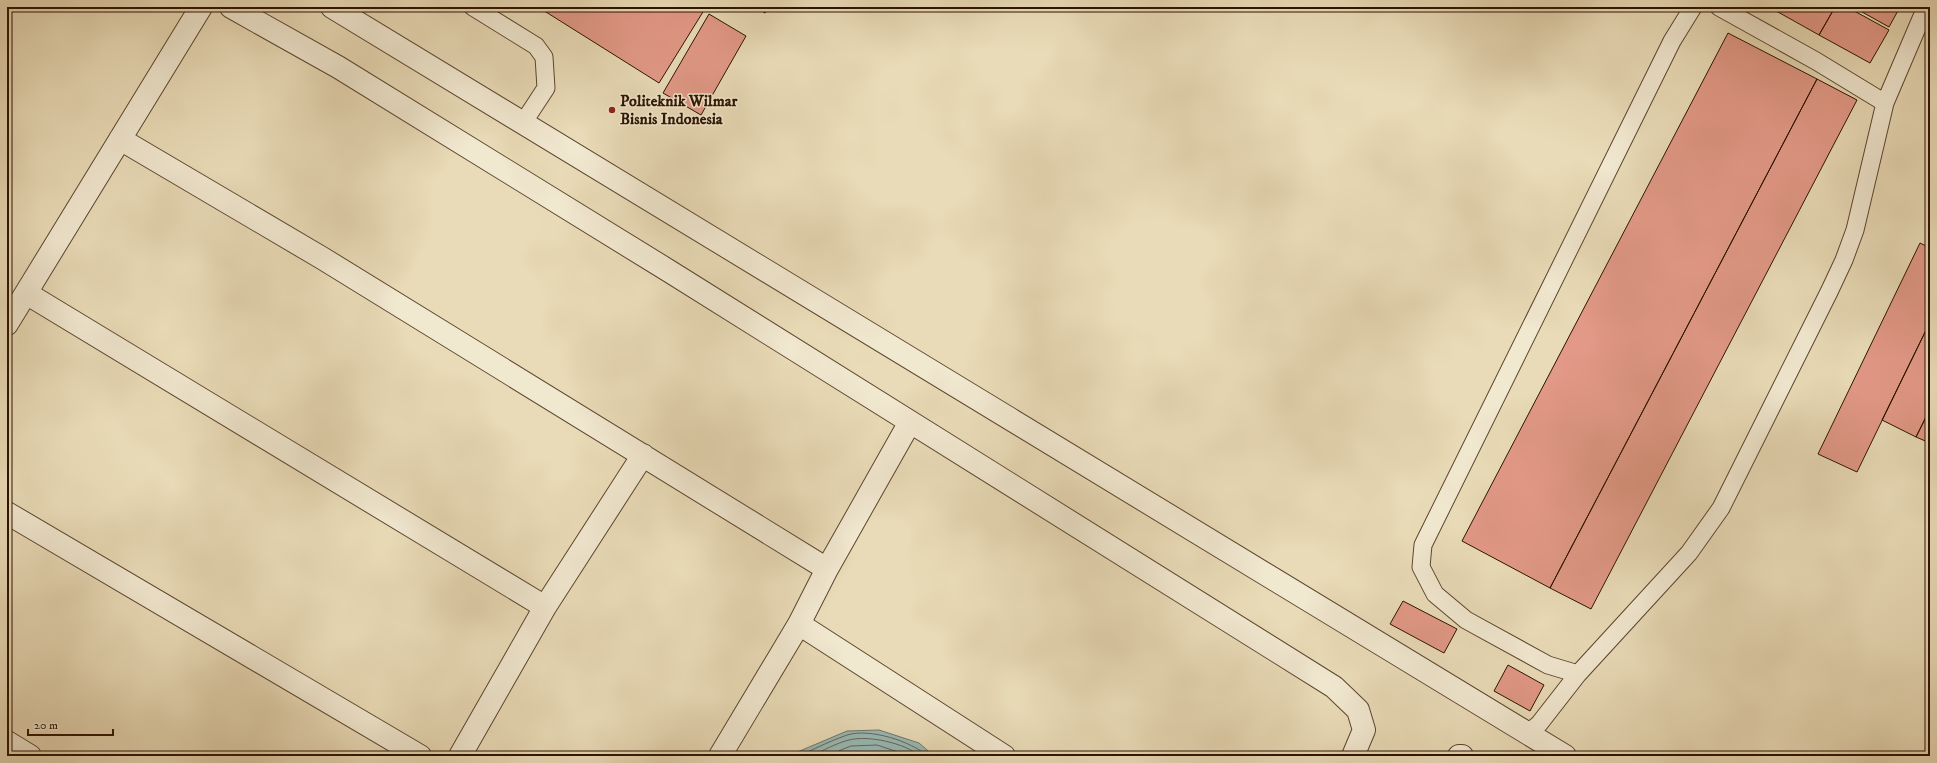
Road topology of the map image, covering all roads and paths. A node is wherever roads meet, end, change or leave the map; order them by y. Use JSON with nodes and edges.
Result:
{"nodes":[{"id":1,"x":201,"y":7,"type":"edge"},
{"id":2,"x":231,"y":7,"type":"edge"},
{"id":3,"x":332,"y":7,"type":"edge"},
{"id":4,"x":473,"y":7,"type":"edge"},
{"id":5,"x":1693,"y":7,"type":"edge"},
{"id":6,"x":1719,"y":7,"type":"edge"},
{"id":7,"x":1926,"y":7,"type":"edge"},
{"id":8,"x":1885,"y":103,"type":"junction"},
{"id":9,"x":523,"y":123,"type":"junction"},
{"id":10,"x":120,"y":139,"type":"junction"},
{"id":11,"x":26,"y":293,"type":"junction"},
{"id":12,"x":7,"y":324,"type":"edge"},
{"id":13,"x":910,"y":422,"type":"junction"},
{"id":14,"x":643,"y":454,"type":"junction"},
{"id":15,"x":7,"y":513,"type":"edge"},
{"id":16,"x":827,"y":569,"type":"junction"},
{"id":17,"x":545,"y":607,"type":"junction"},
{"id":18,"x":799,"y":624,"type":"junction"},
{"id":19,"x":1578,"y":674,"type":"junction"},
{"id":20,"x":1528,"y":733,"type":"junction"},
{"id":21,"x":7,"y":742,"type":"edge"},
{"id":22,"x":30,"y":756,"type":"edge"},
{"id":23,"x":420,"y":756,"type":"edge"},
{"id":24,"x":460,"y":756,"type":"edge"},
{"id":25,"x":720,"y":756,"type":"edge"},
{"id":26,"x":1004,"y":756,"type":"edge"},
{"id":27,"x":1353,"y":756,"type":"edge"},
{"id":28,"x":1459,"y":756,"type":"edge"},
{"id":29,"x":1462,"y":756,"type":"edge"},
{"id":30,"x":1565,"y":756,"type":"edge"}],
"edges":[{"from":1,"to":10,"type":"street"},
{"from":2,"to":13,"type":"street"},
{"from":3,"to":9,"type":"street"},
{"from":4,"to":9,"type":"lane"},
{"from":5,"to":19,"type":"lane"},
{"from":6,"to":8,"type":"lane"},
{"from":7,"to":8,"type":"lane"},
{"from":8,"to":19,"type":"lane"},
{"from":9,"to":20,"type":"street"},
{"from":10,"to":11,"type":"street"},
{"from":10,"to":14,"type":"street"},
{"from":11,"to":12,"type":"street"},
{"from":11,"to":17,"type":"street"},
{"from":13,"to":16,"type":"street"},
{"from":13,"to":27,"type":"street"},
{"from":14,"to":16,"type":"street"},
{"from":14,"to":17,"type":"street"},
{"from":15,"to":23,"type":"street"},
{"from":16,"to":18,"type":"street"},
{"from":17,"to":24,"type":"street"},
{"from":18,"to":25,"type":"street"},
{"from":18,"to":26,"type":"street"},
{"from":19,"to":20,"type":"lane"},
{"from":20,"to":30,"type":"street"},
{"from":21,"to":22,"type":"street"},
{"from":28,"to":29,"type":"street"}]}
